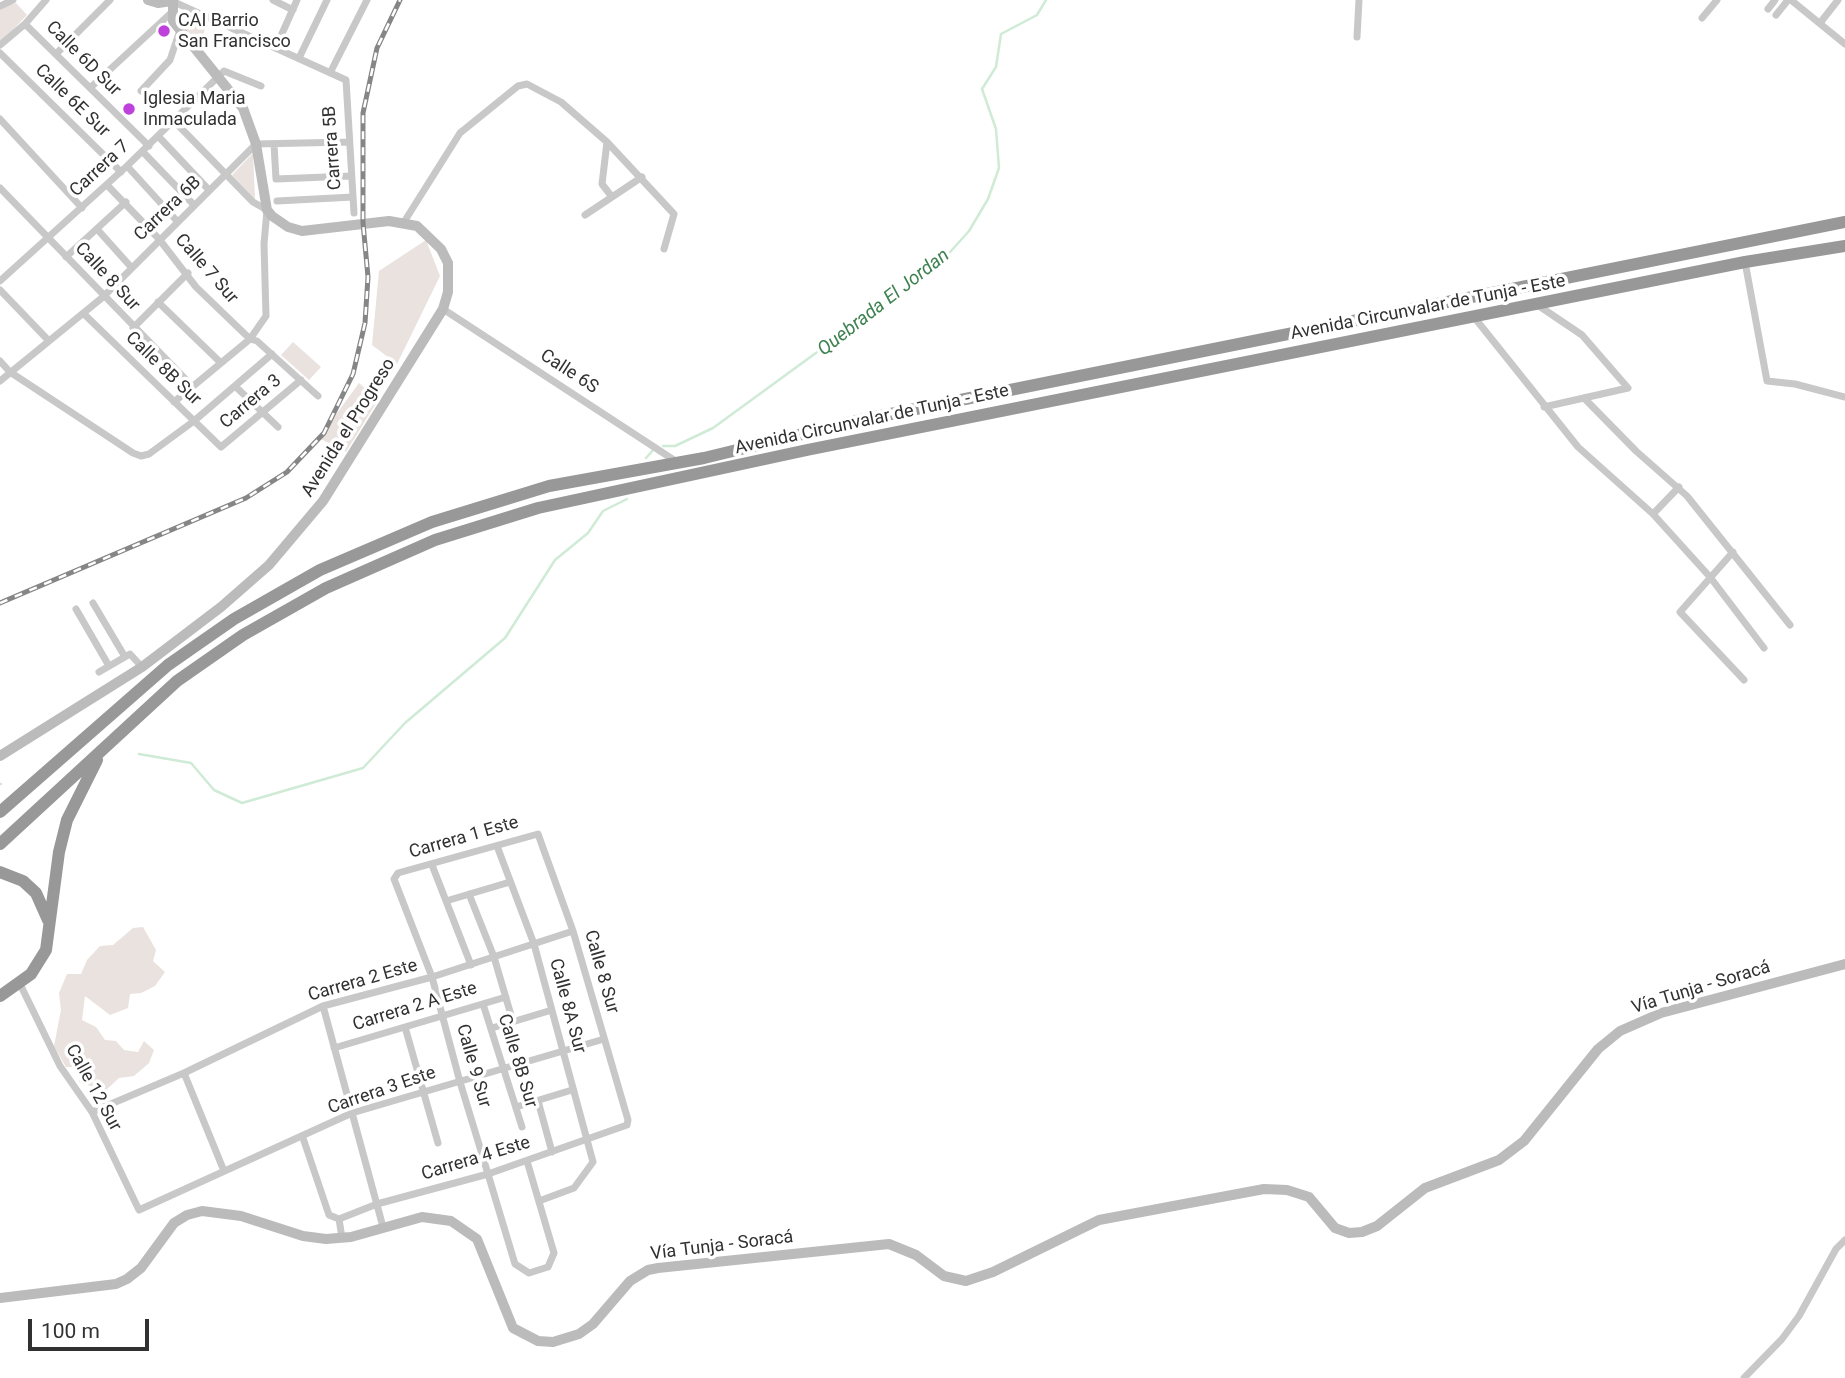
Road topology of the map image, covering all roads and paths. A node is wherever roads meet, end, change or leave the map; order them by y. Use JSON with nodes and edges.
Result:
{"nodes":[{"id":1,"x":13,"y":0,"type":"edge"},
{"id":2,"x":46,"y":0,"type":"edge"},
{"id":3,"x":110,"y":0,"type":"edge"},
{"id":4,"x":148,"y":0,"type":"edge"},
{"id":5,"x":172,"y":0,"type":"edge"},
{"id":6,"x":273,"y":0,"type":"edge"},
{"id":7,"x":298,"y":0,"type":"edge"},
{"id":8,"x":327,"y":0,"type":"edge"},
{"id":9,"x":367,"y":0,"type":"edge"},
{"id":10,"x":1359,"y":0,"type":"edge"},
{"id":11,"x":1717,"y":0,"type":"edge"},
{"id":12,"x":1774,"y":0,"type":"edge"},
{"id":13,"x":1790,"y":0,"type":"edge"},
{"id":14,"x":1838,"y":0,"type":"edge"},
{"id":15,"x":0,"y":6,"type":"edge"},
{"id":16,"x":1768,"y":9,"type":"dead end"},
{"id":17,"x":293,"y":10,"type":"junction"},
{"id":18,"x":171,"y":13,"type":"junction"},
{"id":19,"x":1776,"y":15,"type":"dead end"},
{"id":20,"x":1702,"y":18,"type":"dead end"},
{"id":21,"x":1820,"y":23,"type":"junction"},
{"id":22,"x":25,"y":24,"type":"junction"},
{"id":23,"x":180,"y":30,"type":"junction"},
{"id":24,"x":1357,"y":37,"type":"dead end"},
{"id":25,"x":1845,"y":44,"type":"edge"},
{"id":26,"x":0,"y":45,"type":"edge"},
{"id":27,"x":276,"y":47,"type":"junction"},
{"id":28,"x":0,"y":53,"type":"edge"},
{"id":29,"x":56,"y":54,"type":"junction"},
{"id":30,"x":299,"y":58,"type":"junction"},
{"id":31,"x":330,"y":72,"type":"junction"},
{"id":32,"x":217,"y":76,"type":"junction"},
{"id":33,"x":261,"y":86,"type":"dead end"},
{"id":34,"x":90,"y":88,"type":"junction"},
{"id":35,"x":141,"y":91,"type":"dead end"},
{"id":36,"x":0,"y":119,"type":"edge"},
{"id":37,"x":174,"y":121,"type":"junction"},
{"id":38,"x":158,"y":136,"type":"junction"},
{"id":39,"x":349,"y":142,"type":"junction"},
{"id":40,"x":607,"y":142,"type":"junction"},
{"id":41,"x":256,"y":144,"type":"junction"},
{"id":42,"x":274,"y":144,"type":"junction"},
{"id":43,"x":146,"y":149,"type":"junction"},
{"id":44,"x":124,"y":169,"type":"junction"},
{"id":45,"x":226,"y":174,"type":"junction"},
{"id":46,"x":351,"y":176,"type":"junction"},
{"id":47,"x":642,"y":177,"type":"junction"},
{"id":48,"x":107,"y":186,"type":"junction"},
{"id":49,"x":0,"y":188,"type":"edge"},
{"id":50,"x":209,"y":190,"type":"junction"},
{"id":51,"x":353,"y":197,"type":"junction"},
{"id":52,"x":611,"y":197,"type":"junction"},
{"id":53,"x":277,"y":201,"type":"dead end"},
{"id":54,"x":126,"y":202,"type":"junction"},
{"id":55,"x":194,"y":205,"type":"junction"},
{"id":56,"x":82,"y":208,"type":"junction"},
{"id":57,"x":267,"y":210,"type":"junction"},
{"id":58,"x":354,"y":213,"type":"dead end"},
{"id":59,"x":585,"y":215,"type":"dead end"},
{"id":60,"x":177,"y":221,"type":"junction"},
{"id":61,"x":404,"y":222,"type":"junction"},
{"id":62,"x":1845,"y":222,"type":"edge"},
{"id":63,"x":97,"y":229,"type":"junction"},
{"id":64,"x":48,"y":238,"type":"junction"},
{"id":65,"x":159,"y":239,"type":"junction"},
{"id":66,"x":1845,"y":246,"type":"edge"},
{"id":67,"x":664,"y":248,"type":"dead end"},
{"id":68,"x":66,"y":257,"type":"junction"},
{"id":69,"x":1745,"y":262,"type":"junction"},
{"id":70,"x":131,"y":267,"type":"junction"},
{"id":71,"x":188,"y":273,"type":"junction"},
{"id":72,"x":0,"y":281,"type":"edge"},
{"id":73,"x":0,"y":290,"type":"edge"},
{"id":74,"x":103,"y":297,"type":"junction"},
{"id":75,"x":158,"y":302,"type":"junction"},
{"id":76,"x":1536,"y":304,"type":"junction"},
{"id":77,"x":443,"y":309,"type":"junction"},
{"id":78,"x":84,"y":314,"type":"junction"},
{"id":79,"x":1474,"y":317,"type":"junction"},
{"id":80,"x":133,"y":328,"type":"junction"},
{"id":81,"x":250,"y":339,"type":"junction"},
{"id":82,"x":49,"y":341,"type":"junction"},
{"id":83,"x":272,"y":354,"type":"junction"},
{"id":84,"x":0,"y":361,"type":"edge"},
{"id":85,"x":221,"y":363,"type":"junction"},
{"id":86,"x":10,"y":372,"type":"junction"},
{"id":87,"x":301,"y":380,"type":"junction"},
{"id":88,"x":0,"y":381,"type":"edge"},
{"id":89,"x":192,"y":386,"type":"junction"},
{"id":90,"x":236,"y":387,"type":"junction"},
{"id":91,"x":318,"y":396,"type":"dead end"},
{"id":92,"x":1845,"y":397,"type":"edge"},
{"id":93,"x":1584,"y":398,"type":"junction"},
{"id":94,"x":174,"y":402,"type":"junction"},
{"id":95,"x":1544,"y":407,"type":"junction"},
{"id":96,"x":263,"y":413,"type":"junction"},
{"id":97,"x":194,"y":421,"type":"junction"},
{"id":98,"x":278,"y":427,"type":"dead end"},
{"id":99,"x":221,"y":447,"type":"joint"},
{"id":100,"x":678,"y":462,"type":"junction"},
{"id":101,"x":1679,"y":487,"type":"junction"},
{"id":102,"x":1653,"y":514,"type":"junction"},
{"id":103,"x":1733,"y":552,"type":"junction"},
{"id":104,"x":1710,"y":578,"type":"junction"},
{"id":105,"x":93,"y":603,"type":"dead end"},
{"id":106,"x":76,"y":609,"type":"dead end"},
{"id":107,"x":1790,"y":625,"type":"dead end"},
{"id":108,"x":1764,"y":648,"type":"dead end"},
{"id":109,"x":125,"y":657,"type":"junction"},
{"id":110,"x":108,"y":666,"type":"junction"},
{"id":111,"x":142,"y":667,"type":"junction"},
{"id":112,"x":99,"y":672,"type":"dead end"},
{"id":113,"x":1744,"y":680,"type":"dead end"},
{"id":114,"x":117,"y":735,"type":"junction"},
{"id":115,"x":0,"y":756,"type":"edge"},
{"id":116,"x":0,"y":812,"type":"edge"},
{"id":117,"x":538,"y":834,"type":"joint"},
{"id":118,"x":0,"y":844,"type":"edge"},
{"id":119,"x":497,"y":846,"type":"junction"},
{"id":120,"x":432,"y":865,"type":"junction"},
{"id":121,"x":0,"y":872,"type":"edge"},
{"id":122,"x":398,"y":873,"type":"joint"},
{"id":123,"x":510,"y":882,"type":"junction"},
{"id":124,"x":469,"y":894,"type":"junction"},
{"id":125,"x":446,"y":901,"type":"junction"},
{"id":126,"x":49,"y":924,"type":"junction"},
{"id":127,"x":573,"y":931,"type":"junction"},
{"id":128,"x":534,"y":944,"type":"junction"},
{"id":129,"x":494,"y":957,"type":"junction"},
{"id":130,"x":1845,"y":964,"type":"edge"},
{"id":131,"x":471,"y":965,"type":"junction"},
{"id":132,"x":432,"y":977,"type":"junction"},
{"id":133,"x":17,"y":983,"type":"junction"},
{"id":134,"x":0,"y":987,"type":"edge"},
{"id":135,"x":0,"y":996,"type":"edge"},
{"id":136,"x":506,"y":997,"type":"junction"},
{"id":137,"x":483,"y":1004,"type":"junction"},
{"id":138,"x":323,"y":1006,"type":"junction"},
{"id":139,"x":552,"y":1010,"type":"junction"},
{"id":140,"x":443,"y":1016,"type":"junction"},
{"id":141,"x":513,"y":1022,"type":"junction"},
{"id":142,"x":405,"y":1027,"type":"junction"},
{"id":143,"x":492,"y":1028,"type":"junction"},
{"id":144,"x":604,"y":1040,"type":"junction"},
{"id":145,"x":334,"y":1048,"type":"junction"},
{"id":146,"x":563,"y":1051,"type":"junction"},
{"id":147,"x":505,"y":1069,"type":"junction"},
{"id":148,"x":184,"y":1073,"type":"junction"},
{"id":149,"x":460,"y":1082,"type":"junction"},
{"id":150,"x":572,"y":1090,"type":"junction"},
{"id":151,"x":424,"y":1091,"type":"junction"},
{"id":152,"x":538,"y":1101,"type":"junction"},
{"id":153,"x":516,"y":1107,"type":"junction"},
{"id":154,"x":92,"y":1112,"type":"junction"},
{"id":155,"x":352,"y":1113,"type":"junction"},
{"id":156,"x":628,"y":1120,"type":"joint"},
{"id":157,"x":522,"y":1127,"type":"dead end"},
{"id":158,"x":303,"y":1138,"type":"junction"},
{"id":159,"x":587,"y":1141,"type":"junction"},
{"id":160,"x":438,"y":1143,"type":"dead end"},
{"id":161,"x":552,"y":1152,"type":"junction"},
{"id":162,"x":527,"y":1161,"type":"junction"},
{"id":163,"x":224,"y":1171,"type":"junction"},
{"id":164,"x":488,"y":1174,"type":"junction"},
{"id":165,"x":539,"y":1200,"type":"junction"},
{"id":166,"x":377,"y":1205,"type":"junction"},
{"id":167,"x":139,"y":1210,"type":"joint"},
{"id":168,"x":339,"y":1219,"type":"junction"},
{"id":169,"x":383,"y":1227,"type":"junction"},
{"id":170,"x":342,"y":1238,"type":"junction"},
{"id":171,"x":1845,"y":1240,"type":"edge"},
{"id":172,"x":0,"y":1298,"type":"edge"},
{"id":173,"x":1744,"y":1378,"type":"edge"}],
"edges":[{"from":1,"to":15,"type":"street"},
{"from":2,"to":22,"type":"street"},
{"from":3,"to":29,"type":"street"},
{"from":4,"to":5,"type":"main road"},
{"from":5,"to":18,"type":"main road"},
{"from":5,"to":27,"type":"street"},
{"from":6,"to":17,"type":"street"},
{"from":7,"to":17,"type":"street"},
{"from":8,"to":30,"type":"street"},
{"from":9,"to":31,"type":"street"},
{"from":10,"to":24,"type":"street"},
{"from":11,"to":20,"type":"street"},
{"from":12,"to":16,"type":"street"},
{"from":13,"to":19,"type":"street"},
{"from":13,"to":21,"type":"street"},
{"from":14,"to":21,"type":"street"},
{"from":17,"to":27,"type":"street"},
{"from":18,"to":23,"type":"main road"},
{"from":18,"to":34,"type":"street"},
{"from":21,"to":25,"type":"street"},
{"from":22,"to":26,"type":"street"},
{"from":22,"to":29,"type":"street","name":"Calle 6D Sur"},
{"from":23,"to":32,"type":"main road"},
{"from":23,"to":35,"type":"street"},
{"from":27,"to":30,"type":"street"},
{"from":28,"to":44,"type":"street","name":"Calle 6E Sur"},
{"from":29,"to":34,"type":"street","name":"Calle 6D Sur"},
{"from":30,"to":31,"type":"street"},
{"from":31,"to":39,"type":"street","name":"Carrera 5B"},
{"from":32,"to":33,"type":"street"},
{"from":32,"to":37,"type":"street","name":"Carrera 7"},
{"from":32,"to":41,"type":"main road"},
{"from":34,"to":43,"type":"street","name":"Calle 6D Sur"},
{"from":36,"to":56,"type":"street"},
{"from":37,"to":38,"type":"street","name":"Carrera 7"},
{"from":37,"to":45,"type":"street"},
{"from":38,"to":43,"type":"street","name":"Carrera 7"},
{"from":38,"to":50,"type":"street"},
{"from":39,"to":42,"type":"street"},
{"from":39,"to":46,"type":"street","name":"Carrera 5B"},
{"from":40,"to":47,"type":"street"},
{"from":40,"to":52,"type":"street"},
{"from":40,"to":61,"type":"street"},
{"from":41,"to":42,"type":"street"},
{"from":41,"to":45,"type":"street","name":"Carrera 6B"},
{"from":41,"to":57,"type":"main road"},
{"from":42,"to":46,"type":"street"},
{"from":43,"to":44,"type":"street","name":"Carrera 7"},
{"from":43,"to":55,"type":"street","name":"Calle 6D Sur"},
{"from":44,"to":48,"type":"street","name":"Carrera 7"},
{"from":44,"to":60,"type":"street","name":"Calle 6E Sur"},
{"from":45,"to":50,"type":"street","name":"Carrera 6B"},
{"from":45,"to":57,"type":"street"},
{"from":46,"to":51,"type":"street","name":"Carrera 5B"},
{"from":47,"to":52,"type":"street"},
{"from":47,"to":67,"type":"street"},
{"from":48,"to":54,"type":"street","name":"Calle 7 Sur"},
{"from":48,"to":56,"type":"street","name":"Carrera 7"},
{"from":49,"to":64,"type":"street","name":"Calle 8 Sur"},
{"from":50,"to":55,"type":"street","name":"Carrera 6B"},
{"from":51,"to":53,"type":"street"},
{"from":51,"to":58,"type":"street","name":"Carrera 5B"},
{"from":52,"to":59,"type":"street"},
{"from":54,"to":63,"type":"street"},
{"from":54,"to":65,"type":"street","name":"Calle 7 Sur"},
{"from":55,"to":60,"type":"street","name":"Carrera 6B"},
{"from":56,"to":64,"type":"street","name":"Carrera 7"},
{"from":57,"to":61,"type":"main road"},
{"from":57,"to":81,"type":"street"},
{"from":60,"to":65,"type":"street","name":"Carrera 6B"},
{"from":61,"to":77,"type":"main road","name":"Avenida el Progreso"},
{"from":62,"to":100,"type":"highway","name":"Avenida Circunvalar de Tunja - Este"},
{"from":63,"to":68,"type":"street"},
{"from":63,"to":70,"type":"street"},
{"from":64,"to":68,"type":"street","name":"Calle 8 Sur"},
{"from":64,"to":72,"type":"street","name":"Carrera 7"},
{"from":65,"to":70,"type":"street","name":"Carrera 6B"},
{"from":65,"to":71,"type":"street","name":"Calle 7 Sur"},
{"from":66,"to":69,"type":"highway","name":"Avenida Circunvalar de Tunja - Este"},
{"from":68,"to":74,"type":"street","name":"Calle 8 Sur"},
{"from":69,"to":76,"type":"highway","name":"Avenida Circunvalar de Tunja - Este"},
{"from":69,"to":92,"type":"street"},
{"from":70,"to":74,"type":"street","name":"Carrera 6B"},
{"from":71,"to":75,"type":"street"},
{"from":71,"to":81,"type":"street","name":"Calle 7 Sur"},
{"from":73,"to":82,"type":"street"},
{"from":74,"to":78,"type":"street","name":"Carrera 6B"},
{"from":74,"to":80,"type":"street","name":"Calle 8 Sur"},
{"from":75,"to":80,"type":"street"},
{"from":75,"to":85,"type":"street"},
{"from":76,"to":79,"type":"highway","name":"Avenida Circunvalar de Tunja - Este"},
{"from":76,"to":93,"type":"street"},
{"from":77,"to":100,"type":"street","name":"Calle 6S"},
{"from":77,"to":111,"type":"main road","name":"Avenida el Progreso"},
{"from":78,"to":82,"type":"street","name":"Carrera 6B"},
{"from":78,"to":94,"type":"street","name":"Calle 8B Sur"},
{"from":79,"to":95,"type":"street"},
{"from":79,"to":114,"type":"highway","name":"Avenida Circunvalar de Tunja - Este"},
{"from":80,"to":89,"type":"street","name":"Calle 8 Sur"},
{"from":81,"to":83,"type":"street","name":"Calle 7 Sur"},
{"from":81,"to":85,"type":"street"},
{"from":82,"to":86,"type":"street","name":"Carrera 6B"},
{"from":83,"to":87,"type":"street","name":"Calle 7 Sur"},
{"from":83,"to":90,"type":"street"},
{"from":84,"to":86,"type":"street"},
{"from":85,"to":89,"type":"street"},
{"from":86,"to":88,"type":"street","name":"Carrera 6B"},
{"from":86,"to":97,"type":"street"},
{"from":87,"to":91,"type":"street","name":"Calle 7 Sur"},
{"from":87,"to":96,"type":"street","name":"Carrera 3"},
{"from":89,"to":94,"type":"street"},
{"from":90,"to":96,"type":"street"},
{"from":90,"to":97,"type":"street"},
{"from":93,"to":95,"type":"street"},
{"from":93,"to":101,"type":"street"},
{"from":94,"to":97,"type":"street","name":"Calle 8B Sur"},
{"from":95,"to":102,"type":"street"},
{"from":96,"to":98,"type":"street"},
{"from":96,"to":99,"type":"street","name":"Carrera 3"},
{"from":97,"to":99,"type":"street","name":"Calle 8B Sur"},
{"from":100,"to":116,"type":"highway","name":"Avenida Circunvalar de Tunja - Este"},
{"from":101,"to":102,"type":"street"},
{"from":101,"to":103,"type":"street"},
{"from":102,"to":104,"type":"street"},
{"from":103,"to":104,"type":"street"},
{"from":103,"to":107,"type":"street"},
{"from":104,"to":108,"type":"street"},
{"from":104,"to":113,"type":"street"},
{"from":105,"to":109,"type":"street"},
{"from":106,"to":110,"type":"street"},
{"from":109,"to":110,"type":"street"},
{"from":109,"to":111,"type":"street"},
{"from":110,"to":112,"type":"street"},
{"from":111,"to":115,"type":"main road","name":"Avenida el Progreso"},
{"from":114,"to":118,"type":"highway","name":"Avenida Circunvalar de Tunja - Este"},
{"from":114,"to":126,"type":"highway"},
{"from":117,"to":119,"type":"street","name":"Carrera 1 Este"},
{"from":117,"to":127,"type":"street","name":"Calle 8 Sur"},
{"from":119,"to":120,"type":"street","name":"Carrera 1 Este"},
{"from":119,"to":123,"type":"street","name":"Calle 8A Sur"},
{"from":120,"to":122,"type":"street","name":"Carrera 1 Este"},
{"from":120,"to":125,"type":"street"},
{"from":121,"to":126,"type":"highway"},
{"from":122,"to":132,"type":"street","name":"Calle 9 Sur"},
{"from":123,"to":124,"type":"street"},
{"from":123,"to":128,"type":"street","name":"Calle 8A Sur"},
{"from":124,"to":125,"type":"street"},
{"from":124,"to":129,"type":"street"},
{"from":125,"to":131,"type":"street"},
{"from":126,"to":133,"type":"highway"},
{"from":127,"to":128,"type":"street","name":"Carrera 2 Este"},
{"from":127,"to":144,"type":"street","name":"Calle 8 Sur"},
{"from":128,"to":129,"type":"street","name":"Carrera 2 Este"},
{"from":128,"to":139,"type":"street","name":"Calle 8A Sur"},
{"from":129,"to":131,"type":"street","name":"Carrera 2 Este"},
{"from":129,"to":136,"type":"street"},
{"from":130,"to":169,"type":"main road","name":"Vía Tunja - Soracá"},
{"from":131,"to":132,"type":"street","name":"Carrera 2 Este"},
{"from":132,"to":138,"type":"street","name":"Carrera 2 Este"},
{"from":132,"to":140,"type":"street","name":"Calle 9 Sur"},
{"from":133,"to":134,"type":"highway"},
{"from":133,"to":135,"type":"highway"},
{"from":133,"to":154,"type":"street","name":"Calle 12 Sur"},
{"from":136,"to":137,"type":"street","name":"Carrera 2 A Este"},
{"from":136,"to":141,"type":"street"},
{"from":137,"to":140,"type":"street","name":"Carrera 2 A Este"},
{"from":137,"to":143,"type":"street","name":"Calle 8B Sur"},
{"from":138,"to":145,"type":"street"},
{"from":138,"to":148,"type":"street","name":"Carrera 2 Este"},
{"from":139,"to":141,"type":"street"},
{"from":139,"to":146,"type":"street","name":"Calle 8A Sur"},
{"from":140,"to":142,"type":"street","name":"Carrera 2 A Este"},
{"from":140,"to":149,"type":"street","name":"Calle 9 Sur"},
{"from":141,"to":143,"type":"street"},
{"from":142,"to":145,"type":"street","name":"Carrera 2 A Este"},
{"from":142,"to":151,"type":"street"},
{"from":143,"to":147,"type":"street","name":"Calle 8B Sur"},
{"from":144,"to":146,"type":"street","name":"Carrera 3 Este"},
{"from":144,"to":156,"type":"street","name":"Calle 8 Sur"},
{"from":145,"to":155,"type":"street"},
{"from":146,"to":147,"type":"street","name":"Carrera 3 Este"},
{"from":146,"to":150,"type":"street","name":"Calle 8A Sur"},
{"from":147,"to":149,"type":"street","name":"Carrera 3 Este"},
{"from":147,"to":153,"type":"street","name":"Calle 8B Sur"},
{"from":148,"to":154,"type":"street","name":"Carrera 2 Este"},
{"from":148,"to":163,"type":"street"},
{"from":149,"to":151,"type":"street","name":"Carrera 3 Este"},
{"from":149,"to":164,"type":"street","name":"Calle 9 Sur"},
{"from":150,"to":152,"type":"street"},
{"from":150,"to":159,"type":"street","name":"Calle 8A Sur"},
{"from":151,"to":155,"type":"street","name":"Carrera 3 Este"},
{"from":151,"to":160,"type":"street"},
{"from":152,"to":153,"type":"street"},
{"from":152,"to":161,"type":"street"},
{"from":153,"to":157,"type":"street","name":"Calle 8B Sur"},
{"from":154,"to":167,"type":"street","name":"Calle 12 Sur"},
{"from":155,"to":158,"type":"street","name":"Carrera 3 Este"},
{"from":155,"to":166,"type":"street"},
{"from":156,"to":159,"type":"street","name":"Carrera 4 Este"},
{"from":158,"to":163,"type":"street","name":"Carrera 3 Este"},
{"from":158,"to":168,"type":"street"},
{"from":159,"to":161,"type":"street","name":"Carrera 4 Este"},
{"from":159,"to":165,"type":"street","name":"Calle 8A Sur"},
{"from":161,"to":162,"type":"street","name":"Carrera 4 Este"},
{"from":162,"to":164,"type":"street","name":"Carrera 4 Este"},
{"from":162,"to":165,"type":"street"},
{"from":163,"to":167,"type":"street","name":"Carrera 3 Este"},
{"from":164,"to":165,"type":"street","name":"Calle 9 Sur"},
{"from":164,"to":166,"type":"street","name":"Carrera 4 Este"},
{"from":166,"to":168,"type":"street","name":"Carrera 4 Este"},
{"from":166,"to":169,"type":"street"},
{"from":168,"to":170,"type":"street"},
{"from":169,"to":170,"type":"main road","name":"Vía Tunja - Soracá"},
{"from":170,"to":172,"type":"main road","name":"Vía Tunja - Soracá"},
{"from":171,"to":173,"type":"street"}]}
